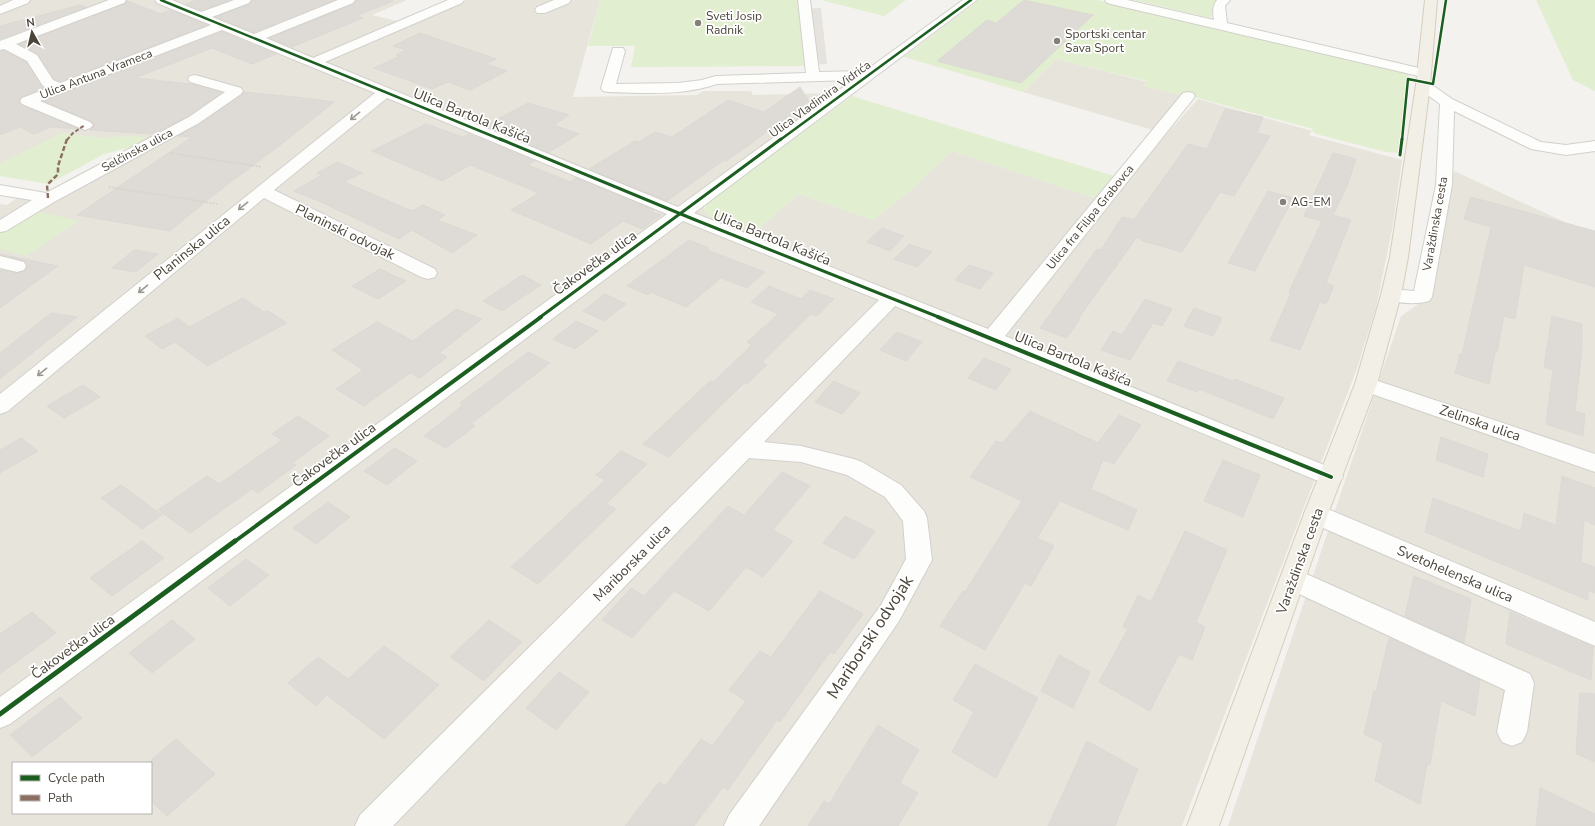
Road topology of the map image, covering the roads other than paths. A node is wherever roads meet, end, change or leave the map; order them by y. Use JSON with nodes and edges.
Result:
{"nodes":[{"id":1,"x":24,"y":0,"type":"edge"},
{"id":2,"x":120,"y":0,"type":"edge"},
{"id":3,"x":161,"y":0,"type":"edge"},
{"id":4,"x":245,"y":0,"type":"edge"},
{"id":5,"x":349,"y":0,"type":"edge"},
{"id":6,"x":458,"y":0,"type":"edge"},
{"id":7,"x":565,"y":0,"type":"edge"},
{"id":8,"x":804,"y":0,"type":"edge"},
{"id":9,"x":971,"y":0,"type":"edge"},
{"id":10,"x":1111,"y":0,"type":"edge"},
{"id":11,"x":1224,"y":0,"type":"edge"},
{"id":12,"x":1431,"y":0,"type":"edge"},
{"id":13,"x":0,"y":10,"type":"edge"},
{"id":14,"x":541,"y":10,"type":"dead end"},
{"id":15,"x":202,"y":16,"type":"junction"},
{"id":16,"x":223,"y":25,"type":"junction"},
{"id":17,"x":1221,"y":26,"type":"junction"},
{"id":18,"x":255,"y":38,"type":"junction"},
{"id":19,"x":3,"y":45,"type":"edge"},
{"id":20,"x":618,"y":51,"type":"dead end"},
{"id":21,"x":314,"y":62,"type":"junction"},
{"id":22,"x":868,"y":75,"type":"junction"},
{"id":23,"x":813,"y":77,"type":"junction"},
{"id":24,"x":195,"y":79,"type":"dead end"},
{"id":25,"x":1423,"y":79,"type":"junction"},
{"id":26,"x":60,"y":88,"type":"junction"},
{"id":27,"x":386,"y":92,"type":"junction"},
{"id":28,"x":1188,"y":96,"type":"dead end"},
{"id":29,"x":1447,"y":102,"type":"junction"},
{"id":30,"x":85,"y":125,"type":"dead end"},
{"id":31,"x":1595,"y":146,"type":"edge"},
{"id":32,"x":0,"y":190,"type":"edge"},
{"id":33,"x":262,"y":191,"type":"junction"},
{"id":34,"x":48,"y":198,"type":"junction"},
{"id":35,"x":681,"y":214,"type":"junction"},
{"id":36,"x":0,"y":227,"type":"edge"},
{"id":37,"x":428,"y":273,"type":"dead end"},
{"id":38,"x":1391,"y":295,"type":"junction"},
{"id":39,"x":892,"y":298,"type":"junction"},
{"id":40,"x":992,"y":338,"type":"junction"},
{"id":41,"x":1366,"y":384,"type":"junction"},
{"id":42,"x":0,"y":406,"type":"edge"},
{"id":43,"x":745,"y":449,"type":"junction"},
{"id":44,"x":1595,"y":463,"type":"edge"},
{"id":45,"x":1332,"y":477,"type":"junction"},
{"id":46,"x":1316,"y":514,"type":"junction"},
{"id":47,"x":1293,"y":579,"type":"junction"},
{"id":48,"x":1595,"y":634,"type":"edge"},
{"id":49,"x":0,"y":714,"type":"edge"},
{"id":50,"x":1512,"y":732,"type":"dead end"},
{"id":51,"x":371,"y":826,"type":"edge"},
{"id":52,"x":740,"y":826,"type":"edge"},
{"id":53,"x":1204,"y":826,"type":"edge"}],
"edges":[{"from":1,"to":13,"type":"street"},
{"from":2,"to":19,"type":"street"},
{"from":3,"to":15,"type":"street","name":"Ulica Bartola Kašića"},
{"from":4,"to":15,"type":"street"},
{"from":5,"to":18,"type":"street"},
{"from":6,"to":21,"type":"street"},
{"from":7,"to":14,"type":"street"},
{"from":8,"to":23,"type":"street"},
{"from":9,"to":22,"type":"street","name":"Ulica Vladimira Vidrića"},
{"from":10,"to":17,"type":"street"},
{"from":11,"to":17,"type":"street"},
{"from":12,"to":25,"type":"main road","name":"Varaždinska cesta"},
{"from":15,"to":16,"type":"street","name":"Ulica Bartola Kašića"},
{"from":16,"to":18,"type":"street","name":"Ulica Bartola Kašića"},
{"from":16,"to":26,"type":"street","name":"Ulica Antuna Vrameca"},
{"from":17,"to":25,"type":"street"},
{"from":18,"to":21,"type":"street","name":"Ulica Bartola Kašića"},
{"from":19,"to":26,"type":"street"},
{"from":20,"to":23,"type":"street"},
{"from":21,"to":27,"type":"street","name":"Ulica Bartola Kašića"},
{"from":22,"to":23,"type":"street"},
{"from":22,"to":35,"type":"street","name":"Ulica Vladimira Vidrića"},
{"from":24,"to":34,"type":"street","name":"Selčinska ulica"},
{"from":25,"to":29,"type":"street"},
{"from":25,"to":38,"type":"main road","name":"Varaždinska cesta"},
{"from":26,"to":30,"type":"street","name":"Ulica Antuna Vrameca"},
{"from":27,"to":33,"type":"street","name":"Planinska ulica","one_way":true},
{"from":27,"to":35,"type":"street","name":"Ulica Bartola Kašića"},
{"from":28,"to":40,"type":"street","name":"Ulica fra Filipa Grabovca"},
{"from":29,"to":31,"type":"street"},
{"from":29,"to":38,"type":"street","name":"Varaždinska cesta"},
{"from":32,"to":34,"type":"street"},
{"from":33,"to":37,"type":"street","name":"Planinski odvojak"},
{"from":33,"to":42,"type":"street","name":"Planinska ulica","one_way":true},
{"from":34,"to":36,"type":"street","name":"Selčinska ulica"},
{"from":35,"to":39,"type":"street","name":"Ulica Bartola Kašića"},
{"from":35,"to":49,"type":"street","name":"Čakovečka ulica"},
{"from":38,"to":41,"type":"main road","name":"Varaždinska cesta"},
{"from":39,"to":40,"type":"street","name":"Ulica Bartola Kašića"},
{"from":39,"to":43,"type":"street","name":"Mariborska ulica"},
{"from":40,"to":45,"type":"street","name":"Ulica Bartola Kašića"},
{"from":41,"to":44,"type":"street","name":"Zelinska ulica"},
{"from":41,"to":45,"type":"main road","name":"Varaždinska cesta"},
{"from":43,"to":51,"type":"street","name":"Mariborska ulica"},
{"from":43,"to":52,"type":"street","name":"Mariborski odvojak"},
{"from":45,"to":46,"type":"main road","name":"Varaždinska cesta"},
{"from":46,"to":47,"type":"main road","name":"Varaždinska cesta"},
{"from":46,"to":48,"type":"street","name":"Svetohelenska ulica"},
{"from":47,"to":50,"type":"street"},
{"from":47,"to":53,"type":"main road","name":"Varaždinska cesta"}]}
